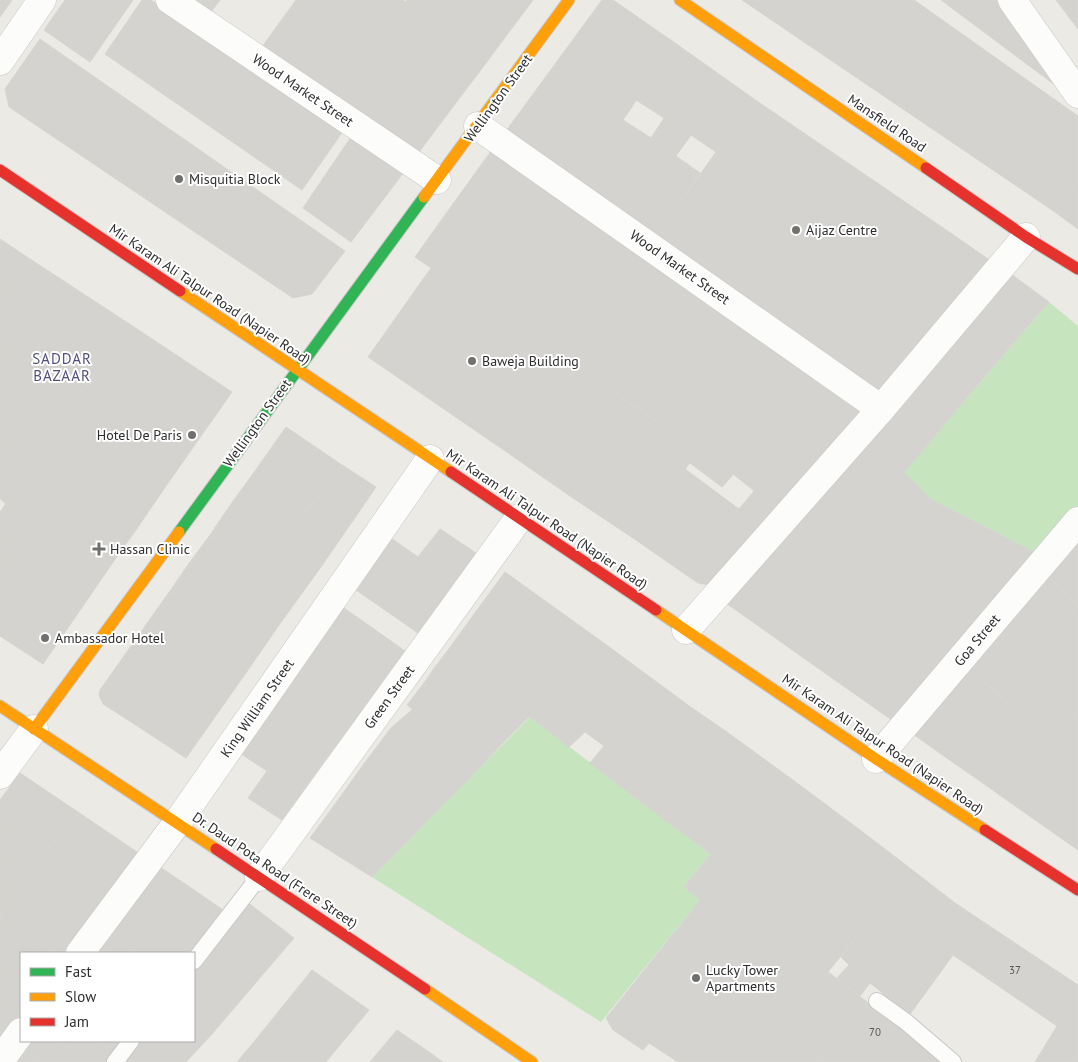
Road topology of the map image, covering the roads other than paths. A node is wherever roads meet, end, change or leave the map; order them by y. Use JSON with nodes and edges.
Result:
{"nodes":[{"id":1,"x":42,"y":0,"type":"edge"},
{"id":2,"x":170,"y":0,"type":"edge"},
{"id":3,"x":569,"y":0,"type":"edge"},
{"id":4,"x":680,"y":0,"type":"edge"},
{"id":5,"x":1012,"y":0,"type":"edge"},
{"id":6,"x":0,"y":61,"type":"edge"},
{"id":7,"x":1078,"y":94,"type":"edge"},
{"id":8,"x":478,"y":126,"type":"junction"},
{"id":9,"x":0,"y":170,"type":"edge"},
{"id":10,"x":437,"y":180,"type":"junction"},
{"id":11,"x":1026,"y":236,"type":"junction"},
{"id":12,"x":1078,"y":269,"type":"edge"},
{"id":13,"x":296,"y":370,"type":"junction"},
{"id":14,"x":881,"y":409,"type":"junction"},
{"id":15,"x":430,"y":459,"type":"junction"},
{"id":16,"x":519,"y":518,"type":"junction"},
{"id":17,"x":1078,"y":521,"type":"edge"},
{"id":18,"x":686,"y":630,"type":"junction"},
{"id":19,"x":0,"y":706,"type":"edge"},
{"id":20,"x":34,"y":729,"type":"junction"},
{"id":21,"x":876,"y":759,"type":"junction"},
{"id":22,"x":0,"y":775,"type":"edge"},
{"id":23,"x":178,"y":823,"type":"junction"},
{"id":24,"x":259,"y":876,"type":"junction"},
{"id":25,"x":1078,"y":890,"type":"edge"},
{"id":26,"x":81,"y":952,"type":"edge"},
{"id":27,"x":195,"y":960,"type":"edge"},
{"id":28,"x":877,"y":1001,"type":"dead end"},
{"id":29,"x":20,"y":1033,"type":"edge"},
{"id":30,"x":130,"y":1042,"type":"edge"},
{"id":31,"x":0,"y":1060,"type":"edge"},
{"id":32,"x":115,"y":1062,"type":"edge"},
{"id":33,"x":532,"y":1062,"type":"edge"},
{"id":34,"x":952,"y":1062,"type":"edge"}],
"edges":[{"from":1,"to":6,"type":"street"},
{"from":2,"to":10,"type":"street","name":"Wood Market Street"},
{"from":3,"to":8,"type":"street","name":"Wellington Street"},
{"from":4,"to":11,"type":"street","name":"Mansfield Road"},
{"from":5,"to":7,"type":"street"},
{"from":8,"to":10,"type":"street","name":"Wellington Street"},
{"from":8,"to":14,"type":"street","name":"Wood Market Street"},
{"from":9,"to":13,"type":"street","name":"Mir Karam Ali Talpur Road (Napier Road)"},
{"from":10,"to":13,"type":"street","name":"Wellington Street"},
{"from":11,"to":12,"type":"street","name":"Mansfield Road"},
{"from":11,"to":14,"type":"street"},
{"from":13,"to":15,"type":"street","name":"Mir Karam Ali Talpur Road (Napier Road)"},
{"from":13,"to":20,"type":"street","name":"Wellington Street"},
{"from":14,"to":18,"type":"street"},
{"from":15,"to":16,"type":"street","name":"Mir Karam Ali Talpur Road (Napier Road)"},
{"from":15,"to":23,"type":"street","name":"King William Street"},
{"from":16,"to":18,"type":"street","name":"Mir Karam Ali Talpur Road (Napier Road)"},
{"from":16,"to":24,"type":"street","name":"Green Street"},
{"from":17,"to":21,"type":"street","name":"Goa Street"},
{"from":18,"to":21,"type":"street","name":"Mir Karam Ali Talpur Road (Napier Road)"},
{"from":19,"to":20,"type":"street","name":"Dr. Daud Pota Road (Frere Street)"},
{"from":20,"to":22,"type":"street","name":"Wellington Street"},
{"from":20,"to":23,"type":"street","name":"Dr. Daud Pota Road (Frere Street)"},
{"from":21,"to":25,"type":"street","name":"Mir Karam Ali Talpur Road (Napier Road)"},
{"from":23,"to":24,"type":"street","name":"Dr. Daud Pota Road (Frere Street)"},
{"from":23,"to":26,"type":"street","name":"King William Street"},
{"from":24,"to":27,"type":"lane"},
{"from":24,"to":33,"type":"street","name":"Dr. Daud Pota Road (Frere Street)"},
{"from":28,"to":34,"type":"lane"},
{"from":29,"to":31,"type":"street"},
{"from":30,"to":32,"type":"lane"}]}
